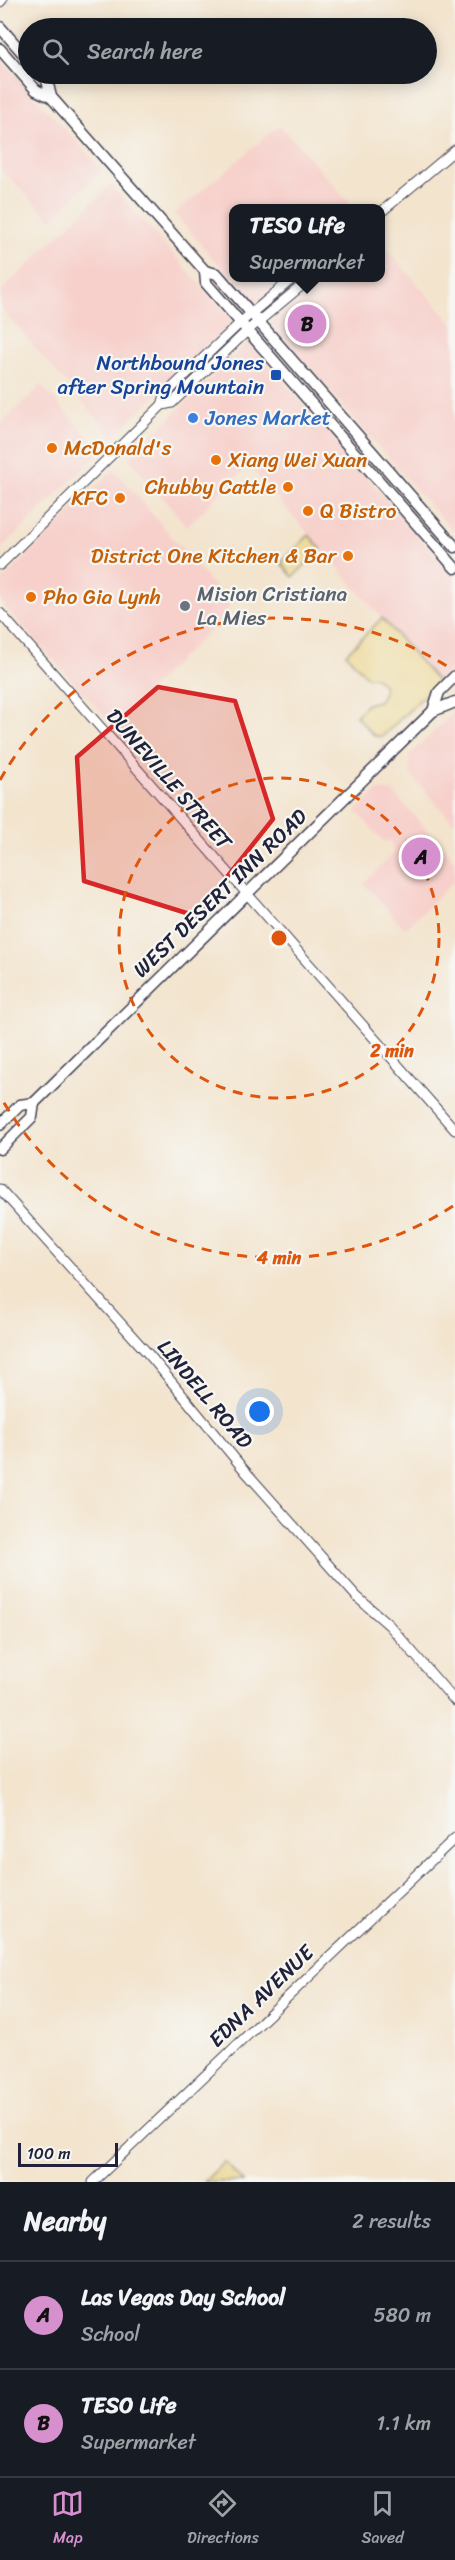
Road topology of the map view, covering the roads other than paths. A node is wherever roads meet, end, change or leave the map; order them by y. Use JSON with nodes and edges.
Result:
{"nodes":[{"id":1,"x":0,"y":27,"type":"edge"},
{"id":2,"x":18,"y":48,"type":"edge"},
{"id":3,"x":0,"y":49,"type":"edge"},
{"id":4,"x":18,"y":70,"type":"edge"},
{"id":5,"x":31,"y":84,"type":"edge"},
{"id":6,"x":48,"y":84,"type":"edge"},
{"id":7,"x":51,"y":97,"type":"junction"},
{"id":8,"x":455,"y":150,"type":"edge"},
{"id":9,"x":385,"y":210,"type":"edge"},
{"id":10,"x":205,"y":271,"type":"junction"},
{"id":11,"x":289,"y":282,"type":"edge"},
{"id":12,"x":302,"y":282,"type":"edge"},
{"id":13,"x":255,"y":317,"type":"junction"},
{"id":14,"x":243,"y":327,"type":"junction"},
{"id":15,"x":390,"y":472,"type":"junction"},
{"id":16,"x":383,"y":486,"type":"junction"},
{"id":17,"x":455,"y":547,"type":"edge"},
{"id":18,"x":0,"y":565,"type":"edge"},
{"id":19,"x":455,"y":568,"type":"edge"},
{"id":20,"x":0,"y":613,"type":"edge"},
{"id":21,"x":455,"y":676,"type":"edge"},
{"id":22,"x":455,"y":702,"type":"edge"},
{"id":23,"x":433,"y":711,"type":"junction"},
{"id":24,"x":247,"y":895,"type":"junction"},
{"id":25,"x":34,"y":1103,"type":"junction"},
{"id":26,"x":0,"y":1125,"type":"edge"},
{"id":27,"x":455,"y":1130,"type":"edge"},
{"id":28,"x":0,"y":1149,"type":"edge"},
{"id":29,"x":0,"y":1189,"type":"edge"},
{"id":30,"x":455,"y":1701,"type":"edge"},
{"id":31,"x":455,"y":1838,"type":"edge"},
{"id":32,"x":93,"y":2182,"type":"edge"}],
"edges":[{"from":1,"to":2,"type":"main road"},
{"from":3,"to":4,"type":"main road"},
{"from":5,"to":7,"type":"main road"},
{"from":6,"to":7,"type":"main road"},
{"from":7,"to":10,"type":"main road"},
{"from":8,"to":9,"type":"street"},
{"from":10,"to":13,"type":"main road"},
{"from":10,"to":14,"type":"main road"},
{"from":11,"to":13,"type":"street"},
{"from":12,"to":13,"type":"street"},
{"from":13,"to":14,"type":"street"},
{"from":13,"to":15,"type":"main road"},
{"from":14,"to":16,"type":"main road"},
{"from":14,"to":18,"type":"street"},
{"from":15,"to":16,"type":"main road"},
{"from":15,"to":17,"type":"main road"},
{"from":16,"to":19,"type":"main road"},
{"from":20,"to":24,"type":"street","name":"DUNEVILLE STREET"},
{"from":21,"to":23,"type":"main road","name":"WEST DESERT INN ROAD"},
{"from":22,"to":23,"type":"main road","name":"WEST DESERT INN ROAD"},
{"from":23,"to":24,"type":"main road","name":"WEST DESERT INN ROAD"},
{"from":24,"to":25,"type":"main road","name":"WEST DESERT INN ROAD"},
{"from":24,"to":27,"type":"street","name":"DUNEVILLE STREET"},
{"from":25,"to":26,"type":"main road","name":"WEST DESERT INN ROAD"},
{"from":25,"to":28,"type":"main road","name":"WEST DESERT INN ROAD"},
{"from":29,"to":30,"type":"street","name":"LINDELL ROAD"},
{"from":31,"to":32,"type":"street","name":"EDNA AVENUE"}]}
